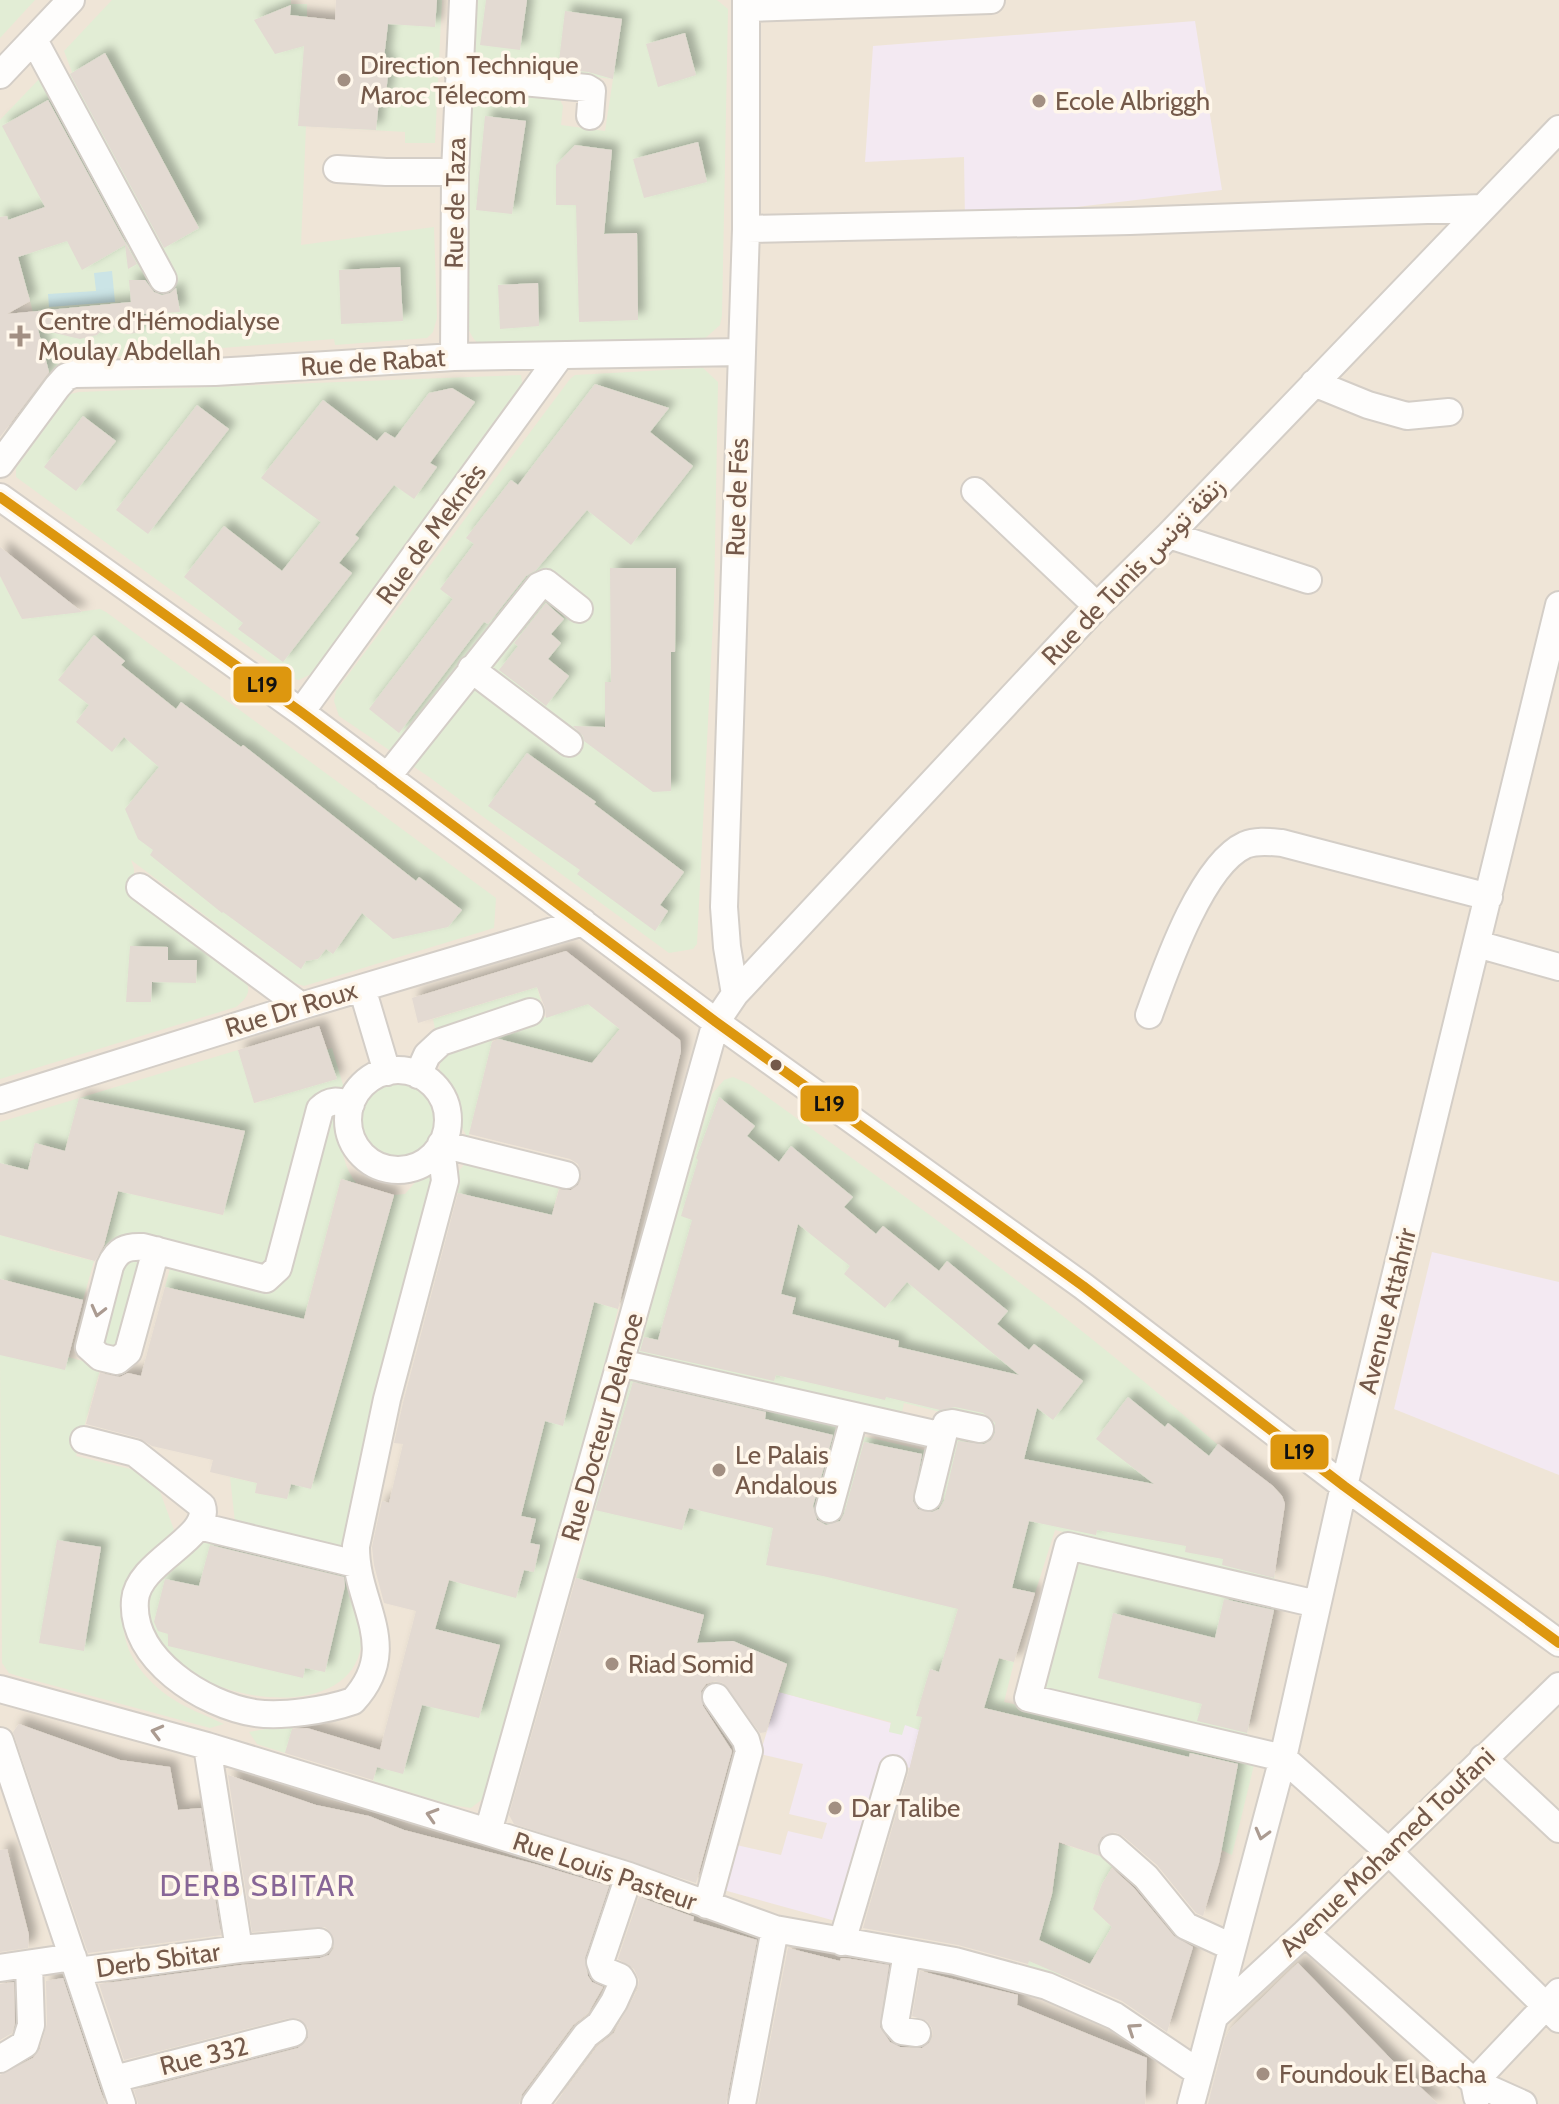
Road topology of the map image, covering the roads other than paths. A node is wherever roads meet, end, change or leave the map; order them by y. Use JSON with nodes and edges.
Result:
{"nodes":[{"id":1,"x":71,"y":0,"type":"edge"},
{"id":2,"x":463,"y":0,"type":"edge"},
{"id":3,"x":991,"y":0,"type":"edge"},
{"id":4,"x":942,"y":1,"type":"edge"},
{"id":5,"x":746,"y":4,"type":"edge"},
{"id":6,"x":34,"y":40,"type":"junction"},
{"id":7,"x":0,"y":75,"type":"edge"},
{"id":8,"x":459,"y":76,"type":"junction"},
{"id":9,"x":590,"y":116,"type":"dead end"},
{"id":10,"x":1559,"y":129,"type":"edge"},
{"id":11,"x":337,"y":169,"type":"dead end"},
{"id":12,"x":455,"y":172,"type":"junction"},
{"id":13,"x":1482,"y":208,"type":"junction"},
{"id":14,"x":746,"y":229,"type":"junction"},
{"id":15,"x":163,"y":279,"type":"dead end"},
{"id":16,"x":742,"y":352,"type":"junction"},
{"id":17,"x":560,"y":356,"type":"junction"},
{"id":18,"x":454,"y":357,"type":"junction"},
{"id":19,"x":1314,"y":383,"type":"junction"},
{"id":20,"x":1449,"y":412,"type":"dead end"},
{"id":21,"x":0,"y":464,"type":"edge"},
{"id":22,"x":975,"y":491,"type":"dead end"},
{"id":23,"x":0,"y":497,"type":"edge"},
{"id":24,"x":1169,"y":535,"type":"junction"},
{"id":25,"x":1308,"y":580,"type":"dead end"},
{"id":26,"x":1559,"y":605,"type":"edge"},
{"id":27,"x":1097,"y":606,"type":"junction"},
{"id":28,"x":579,"y":609,"type":"dead end"},
{"id":29,"x":471,"y":669,"type":"junction"},
{"id":30,"x":301,"y":712,"type":"junction"},
{"id":31,"x":569,"y":743,"type":"dead end"},
{"id":32,"x":387,"y":777,"type":"junction"},
{"id":33,"x":140,"y":887,"type":"dead end"},
{"id":34,"x":1489,"y":897,"type":"junction"},
{"id":35,"x":583,"y":922,"type":"junction"},
{"id":36,"x":1477,"y":944,"type":"junction"},
{"id":37,"x":1559,"y":967,"type":"edge"},
{"id":38,"x":362,"y":988,"type":"junction"},
{"id":39,"x":735,"y":994,"type":"junction"},
{"id":40,"x":301,"y":1006,"type":"junction"},
{"id":41,"x":530,"y":1012,"type":"dead end"},
{"id":42,"x":1149,"y":1015,"type":"dead end"},
{"id":43,"x":716,"y":1022,"type":"junction"},
{"id":44,"x":387,"y":1072,"type":"junction"},
{"id":45,"x":418,"y":1075,"type":"junction"},
{"id":46,"x":0,"y":1100,"type":"edge"},
{"id":47,"x":351,"y":1104,"type":"junction"},
{"id":48,"x":439,"y":1148,"type":"junction"},
{"id":49,"x":566,"y":1175,"type":"dead end"},
{"id":50,"x":144,"y":1248,"type":"dead end"},
{"id":51,"x":620,"y":1363,"type":"junction"},
{"id":52,"x":854,"y":1418,"type":"junction"},
{"id":53,"x":980,"y":1429,"type":"dead end"},
{"id":54,"x":943,"y":1436,"type":"junction"},
{"id":55,"x":84,"y":1440,"type":"dead end"},
{"id":56,"x":1344,"y":1486,"type":"junction"},
{"id":57,"x":928,"y":1497,"type":"dead end"},
{"id":58,"x":829,"y":1509,"type":"dead end"},
{"id":59,"x":199,"y":1526,"type":"junction"},
{"id":60,"x":356,"y":1564,"type":"junction"},
{"id":61,"x":1317,"y":1604,"type":"junction"},
{"id":62,"x":1559,"y":1643,"type":"edge"},
{"id":63,"x":1559,"y":1686,"type":"edge"},
{"id":64,"x":0,"y":1689,"type":"edge"},
{"id":65,"x":716,"y":1697,"type":"dead end"},
{"id":66,"x":241,"y":1708,"type":"junction"},
{"id":67,"x":0,"y":1741,"type":"edge"},
{"id":68,"x":217,"y":1749,"type":"junction"},
{"id":69,"x":1283,"y":1758,"type":"junction"},
{"id":70,"x":1483,"y":1758,"type":"junction"},
{"id":71,"x":893,"y":1769,"type":"dead end"},
{"id":72,"x":1559,"y":1829,"type":"edge"},
{"id":73,"x":488,"y":1832,"type":"junction"},
{"id":74,"x":1113,"y":1848,"type":"dead end"},
{"id":75,"x":1389,"y":1852,"type":"junction"},
{"id":76,"x":629,"y":1876,"type":"junction"},
{"id":77,"x":707,"y":1905,"type":"junction"},
{"id":78,"x":775,"y":1929,"type":"junction"},
{"id":79,"x":1305,"y":1933,"type":"junction"},
{"id":80,"x":319,"y":1942,"type":"dead end"},
{"id":81,"x":842,"y":1942,"type":"junction"},
{"id":82,"x":1232,"y":1947,"type":"junction"},
{"id":83,"x":239,"y":1949,"type":"junction"},
{"id":84,"x":907,"y":1953,"type":"junction"},
{"id":85,"x":29,"y":1964,"type":"junction"},
{"id":86,"x":76,"y":1964,"type":"junction"},
{"id":87,"x":0,"y":1968,"type":"edge"},
{"id":88,"x":1555,"y":2006,"type":"edge"},
{"id":89,"x":1214,"y":2017,"type":"junction"},
{"id":90,"x":293,"y":2033,"type":"dead end"},
{"id":91,"x":917,"y":2033,"type":"dead end"},
{"id":92,"x":0,"y":2059,"type":"edge"},
{"id":93,"x":1198,"y":2072,"type":"junction"},
{"id":94,"x":118,"y":2092,"type":"edge"},
{"id":95,"x":1476,"y":2093,"type":"edge"},
{"id":96,"x":535,"y":2104,"type":"edge"},
{"id":97,"x":742,"y":2104,"type":"edge"},
{"id":98,"x":1191,"y":2104,"type":"edge"},
{"id":99,"x":1523,"y":2104,"type":"edge"}],
"edges":[{"from":1,"to":6,"type":"street"},
{"from":2,"to":8,"type":"street","name":"Rue de Taza"},
{"from":3,"to":4,"type":"street"},
{"from":4,"to":5,"type":"street"},
{"from":5,"to":14,"type":"street","name":"Rue de Fés"},
{"from":6,"to":7,"type":"street"},
{"from":6,"to":15,"type":"street"},
{"from":8,"to":9,"type":"street"},
{"from":8,"to":12,"type":"street","name":"Rue de Taza"},
{"from":10,"to":13,"type":"street","name":"Rue de Tunis زنقة تونس"},
{"from":11,"to":12,"type":"street"},
{"from":12,"to":18,"type":"street","name":"Rue de Taza"},
{"from":13,"to":14,"type":"street"},
{"from":13,"to":19,"type":"street","name":"Rue de Tunis زنقة تونس"},
{"from":14,"to":16,"type":"street","name":"Rue de Fés"},
{"from":16,"to":17,"type":"street","name":"Rue de Rabat"},
{"from":16,"to":39,"type":"street","name":"Rue de Fés"},
{"from":17,"to":18,"type":"street","name":"Rue de Rabat"},
{"from":17,"to":30,"type":"street","name":"Rue de Meknès"},
{"from":18,"to":21,"type":"street","name":"Rue de Rabat"},
{"from":19,"to":20,"type":"street"},
{"from":19,"to":24,"type":"street","name":"Rue de Tunis زنقة تونس"},
{"from":22,"to":27,"type":"street"},
{"from":23,"to":30,"type":"street"},
{"from":24,"to":25,"type":"street"},
{"from":24,"to":27,"type":"street","name":"Rue de Tunis زنقة تونس"},
{"from":26,"to":34,"type":"street","name":"Avenue Attahrir"},
{"from":27,"to":39,"type":"street","name":"Rue de Tunis زنقة تونس"},
{"from":28,"to":29,"type":"street"},
{"from":29,"to":31,"type":"street"},
{"from":29,"to":32,"type":"street"},
{"from":30,"to":32,"type":"street"},
{"from":32,"to":35,"type":"street"},
{"from":33,"to":40,"type":"street"},
{"from":34,"to":36,"type":"street","name":"Avenue Attahrir"},
{"from":34,"to":42,"type":"street"},
{"from":35,"to":38,"type":"street","name":"Rue Dr Roux"},
{"from":35,"to":43,"type":"street"},
{"from":36,"to":37,"type":"street"},
{"from":36,"to":56,"type":"street","name":"Avenue Attahrir"},
{"from":38,"to":40,"type":"street","name":"Rue Dr Roux"},
{"from":38,"to":44,"type":"street"},
{"from":39,"to":43,"type":"street","name":"Rue de Tunis زنقة تونس"},
{"from":40,"to":46,"type":"street","name":"Rue Dr Roux"},
{"from":41,"to":45,"type":"street"},
{"from":43,"to":51,"type":"street","name":"Rue Docteur Delanoe"},
{"from":43,"to":56,"type":"street"},
{"from":44,"to":45,"type":"street"},
{"from":44,"to":47,"type":"street"},
{"from":45,"to":48,"type":"street"},
{"from":47,"to":48,"type":"street"},
{"from":47,"to":50,"type":"street"},
{"from":48,"to":49,"type":"street"},
{"from":48,"to":60,"type":"street"},
{"from":51,"to":52,"type":"street"},
{"from":51,"to":73,"type":"street","name":"Rue Docteur Delanoe"},
{"from":52,"to":54,"type":"street"},
{"from":52,"to":58,"type":"street"},
{"from":53,"to":54,"type":"street"},
{"from":54,"to":57,"type":"street"},
{"from":55,"to":59,"type":"street"},
{"from":56,"to":61,"type":"street","name":"Avenue Attahrir"},
{"from":56,"to":62,"type":"street"},
{"from":59,"to":60,"type":"street"},
{"from":59,"to":66,"type":"street"},
{"from":60,"to":66,"type":"street"},
{"from":61,"to":69,"type":"street","name":"Avenue Attahrir"},
{"from":61,"to":69,"type":"street"},
{"from":63,"to":70,"type":"street","name":"Avenue Mohamed Toufani"},
{"from":68,"to":64,"type":"street","name":"Rue Louis Pasteur","one_way":true},
{"from":65,"to":77,"type":"street"},
{"from":66,"to":68,"type":"street"},
{"from":67,"to":86,"type":"street"},
{"from":73,"to":68,"type":"street","name":"Rue Louis Pasteur","one_way":true},
{"from":68,"to":83,"type":"street","name":"Derb Sbitar"},
{"from":69,"to":75,"type":"street"},
{"from":69,"to":82,"type":"street","name":"Avenue Attahrir","one_way":true},
{"from":70,"to":72,"type":"street"},
{"from":70,"to":75,"type":"street","name":"Avenue Mohamed Toufani"},
{"from":71,"to":81,"type":"street"},
{"from":73,"to":76,"type":"street","name":"Rue Louis Pasteur"},
{"from":74,"to":82,"type":"street"},
{"from":75,"to":79,"type":"street","name":"Avenue Mohamed Toufani"},
{"from":75,"to":88,"type":"street"},
{"from":76,"to":77,"type":"street","name":"Rue Louis Pasteur"},
{"from":76,"to":96,"type":"street"},
{"from":77,"to":78,"type":"street","name":"Rue Louis Pasteur"},
{"from":78,"to":81,"type":"street","name":"Rue Louis Pasteur"},
{"from":78,"to":97,"type":"street"},
{"from":79,"to":89,"type":"street","name":"Avenue Mohamed Toufani"},
{"from":79,"to":95,"type":"street"},
{"from":80,"to":83,"type":"street","name":"Derb Sbitar"},
{"from":81,"to":84,"type":"street","name":"Rue Louis Pasteur"},
{"from":82,"to":89,"type":"street","name":"Avenue Attahrir"},
{"from":83,"to":86,"type":"street","name":"Derb Sbitar"},
{"from":84,"to":91,"type":"street"},
{"from":93,"to":84,"type":"street","name":"Rue Louis Pasteur","one_way":true},
{"from":85,"to":86,"type":"street","name":"Derb Sbitar"},
{"from":85,"to":87,"type":"street","name":"Derb Sbitar"},
{"from":85,"to":92,"type":"street"},
{"from":86,"to":94,"type":"street"},
{"from":88,"to":95,"type":"street"},
{"from":89,"to":93,"type":"street","name":"Avenue Attahrir"},
{"from":90,"to":94,"type":"street","name":"Rue 332"},
{"from":93,"to":98,"type":"street","name":"Avenue Attahrir"},
{"from":95,"to":99,"type":"street"}]}
